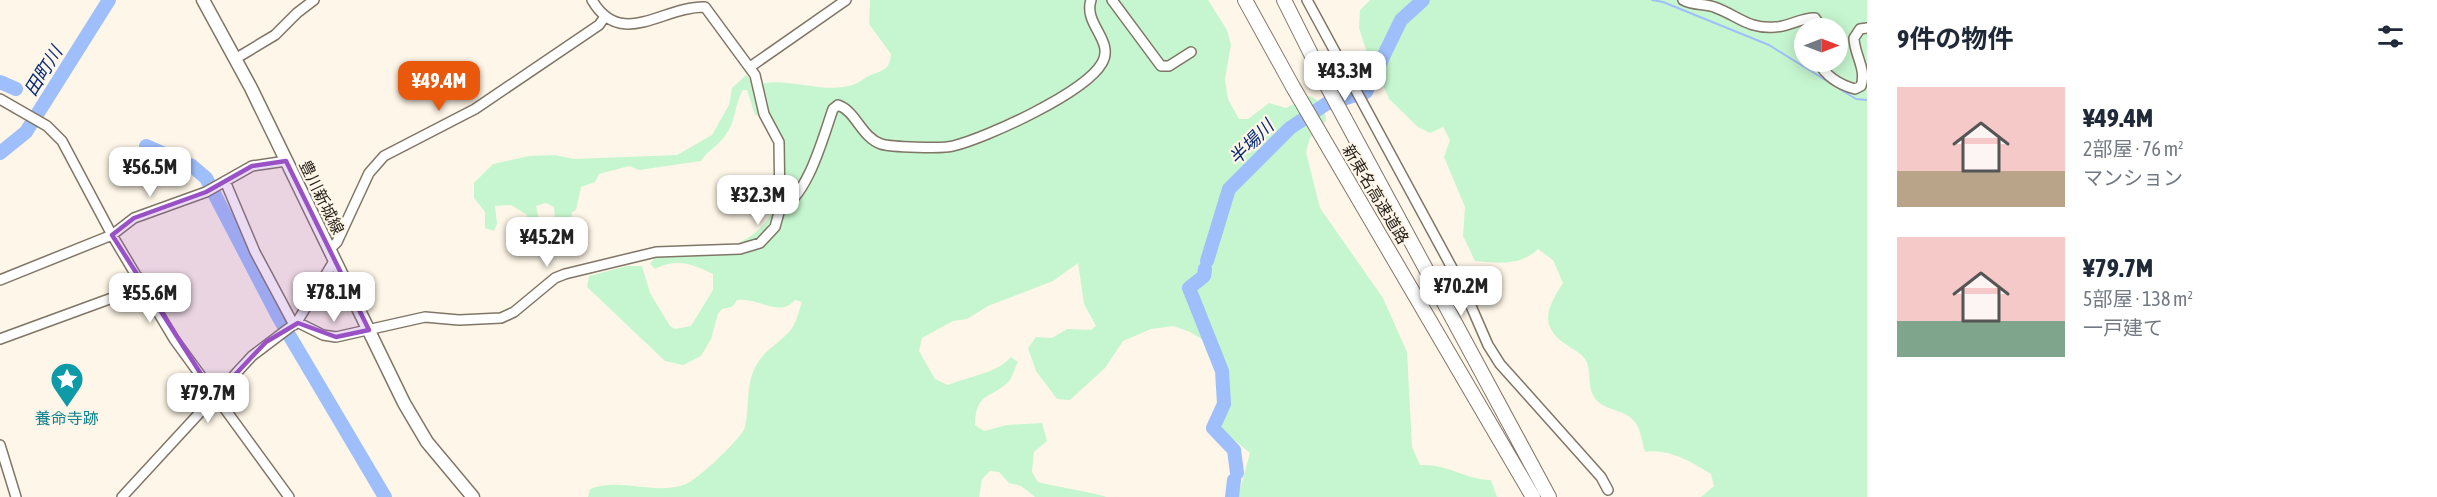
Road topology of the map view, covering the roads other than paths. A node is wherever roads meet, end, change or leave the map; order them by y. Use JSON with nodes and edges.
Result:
{"nodes":[{"id":1,"x":203,"y":0,"type":"edge"},
{"id":2,"x":315,"y":0,"type":"edge"},
{"id":3,"x":592,"y":0,"type":"edge"},
{"id":4,"x":846,"y":0,"type":"edge"},
{"id":5,"x":1091,"y":0,"type":"edge"},
{"id":6,"x":1112,"y":0,"type":"edge"},
{"id":7,"x":1245,"y":0,"type":"edge"},
{"id":8,"x":1284,"y":0,"type":"edge"},
{"id":9,"x":1307,"y":0,"type":"edge"},
{"id":10,"x":1683,"y":0,"type":"edge"},
{"id":11,"x":604,"y":18,"type":"junction"},
{"id":12,"x":1794,"y":24,"type":"edge"},
{"id":13,"x":1867,"y":27,"type":"edge"},
{"id":14,"x":1191,"y":52,"type":"dead end"},
{"id":15,"x":235,"y":59,"type":"junction"},
{"id":16,"x":750,"y":67,"type":"junction"},
{"id":17,"x":1826,"y":72,"type":"edge"},
{"id":18,"x":0,"y":99,"type":"edge"},
{"id":19,"x":286,"y":161,"type":"junction"},
{"id":20,"x":223,"y":183,"type":"junction"},
{"id":21,"x":780,"y":208,"type":"junction"},
{"id":22,"x":112,"y":235,"type":"junction"},
{"id":23,"x":332,"y":255,"type":"junction"},
{"id":24,"x":138,"y":277,"type":"junction"},
{"id":25,"x":0,"y":280,"type":"edge"},
{"id":26,"x":294,"y":324,"type":"junction"},
{"id":27,"x":369,"y":330,"type":"junction"},
{"id":28,"x":0,"y":339,"type":"edge"},
{"id":29,"x":215,"y":396,"type":"junction"},
{"id":30,"x":0,"y":445,"type":"edge"},
{"id":31,"x":1608,"y":490,"type":"dead end"},
{"id":32,"x":16,"y":497,"type":"edge"},
{"id":33,"x":122,"y":497,"type":"edge"},
{"id":34,"x":289,"y":497,"type":"edge"},
{"id":35,"x":473,"y":497,"type":"edge"},
{"id":36,"x":1533,"y":497,"type":"edge"},
{"id":37,"x":1549,"y":497,"type":"edge"}],
"edges":[{"from":1,"to":15,"type":"main road","name":"豊川新城線"},
{"from":2,"to":15,"type":"street"},
{"from":3,"to":11,"type":"street"},
{"from":4,"to":16,"type":"street"},
{"from":5,"to":21,"type":"street"},
{"from":6,"to":14,"type":"street"},
{"from":7,"to":36,"type":"highway","name":"新東名高速道路"},
{"from":8,"to":37,"type":"highway","name":"新東名高速道路"},
{"from":9,"to":31,"type":"street"},
{"from":10,"to":12,"type":"street"},
{"from":11,"to":16,"type":"street"},
{"from":11,"to":23,"type":"street"},
{"from":13,"to":17,"type":"street"},
{"from":15,"to":19,"type":"main road","name":"豊川新城線"},
{"from":16,"to":21,"type":"street"},
{"from":18,"to":22,"type":"street"},
{"from":19,"to":20,"type":"street"},
{"from":19,"to":23,"type":"main road","name":"豊川新城線"},
{"from":20,"to":22,"type":"street"},
{"from":20,"to":26,"type":"street"},
{"from":21,"to":27,"type":"street"},
{"from":22,"to":24,"type":"street"},
{"from":22,"to":25,"type":"street"},
{"from":23,"to":26,"type":"street"},
{"from":23,"to":27,"type":"main road","name":"豊川新城線"},
{"from":24,"to":28,"type":"street"},
{"from":24,"to":29,"type":"street"},
{"from":26,"to":27,"type":"street"},
{"from":26,"to":29,"type":"street"},
{"from":27,"to":35,"type":"main road","name":"豊川新城線"},
{"from":29,"to":33,"type":"street"},
{"from":29,"to":34,"type":"street"},
{"from":30,"to":32,"type":"street"}]}
